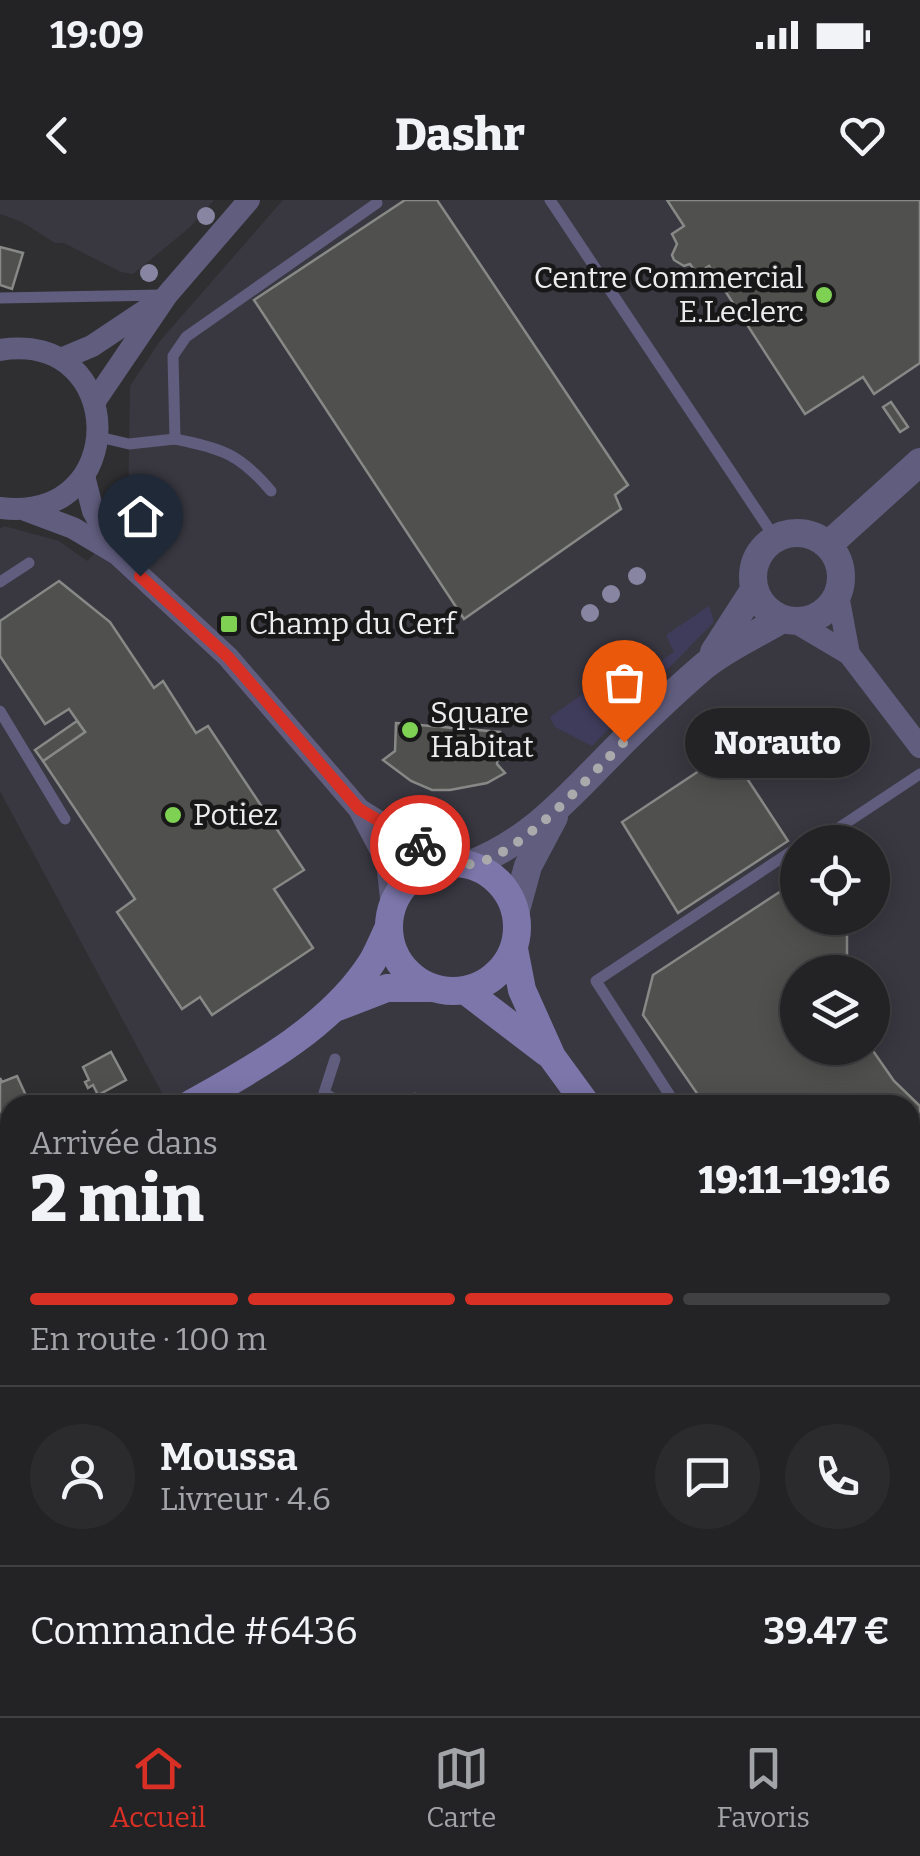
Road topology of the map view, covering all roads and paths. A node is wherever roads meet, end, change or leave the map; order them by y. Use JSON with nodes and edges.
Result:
{"nodes":[{"id":1,"x":249,"y":200,"type":"edge"},
{"id":2,"x":550,"y":200,"type":"edge"},
{"id":3,"x":377,"y":203,"type":"dead end"},
{"id":4,"x":167,"y":295,"type":"junction"},
{"id":5,"x":0,"y":298,"type":"edge"},
{"id":6,"x":0,"y":350,"type":"edge"},
{"id":7,"x":61,"y":359,"type":"junction"},
{"id":8,"x":95,"y":402,"type":"junction"},
{"id":9,"x":99,"y":437,"type":"junction"},
{"id":10,"x":175,"y":439,"type":"junction"},
{"id":11,"x":920,"y":462,"type":"edge"},
{"id":12,"x":84,"y":476,"type":"junction"},
{"id":13,"x":270,"y":491,"type":"dead end"},
{"id":14,"x":7,"y":510,"type":"edge"},
{"id":15,"x":775,"y":538,"type":"junction"},
{"id":16,"x":828,"y":545,"type":"junction"},
{"id":17,"x":116,"y":554,"type":"junction"},
{"id":18,"x":29,"y":563,"type":"dead end"},
{"id":19,"x":0,"y":582,"type":"edge"},
{"id":20,"x":754,"y":590,"type":"junction"},
{"id":21,"x":838,"y":595,"type":"junction"},
{"id":22,"x":789,"y":620,"type":"junction"},
{"id":23,"x":849,"y":654,"type":"junction"},
{"id":24,"x":704,"y":666,"type":"junction"},
{"id":25,"x":884,"y":704,"type":"junction"},
{"id":26,"x":0,"y":712,"type":"edge"},
{"id":27,"x":920,"y":747,"type":"edge"},
{"id":28,"x":920,"y":772,"type":"edge"},
{"id":29,"x":359,"y":809,"type":"junction"},
{"id":30,"x":556,"y":812,"type":"junction"},
{"id":31,"x":65,"y":819,"type":"dead end"},
{"id":32,"x":841,"y":825,"type":"edge"},
{"id":33,"x":780,"y":859,"type":"edge"},
{"id":34,"x":463,"y":864,"type":"junction"},
{"id":35,"x":516,"y":910,"type":"junction"},
{"id":36,"x":390,"y":917,"type":"junction"},
{"id":37,"x":514,"y":949,"type":"junction"},
{"id":38,"x":429,"y":988,"type":"junction"},
{"id":39,"x":466,"y":991,"type":"junction"},
{"id":40,"x":333,"y":1008,"type":"junction"},
{"id":41,"x":552,"y":1057,"type":"junction"},
{"id":42,"x":335,"y":1059,"type":"dead end"},
{"id":43,"x":206,"y":1095,"type":"edge"},
{"id":44,"x":328,"y":1095,"type":"edge"},
{"id":45,"x":579,"y":1095,"type":"edge"},
{"id":46,"x":670,"y":1095,"type":"edge"}],
"edges":[{"from":1,"to":4,"type":"street"},
{"from":2,"to":15,"type":"lane"},
{"from":3,"to":10,"type":"lane"},
{"from":4,"to":5,"type":"lane"},
{"from":4,"to":7,"type":"street"},
{"from":4,"to":8,"type":"street"},
{"from":6,"to":7,"type":"street"},
{"from":7,"to":8,"type":"street"},
{"from":8,"to":9,"type":"street"},
{"from":9,"to":10,"type":"lane"},
{"from":9,"to":12,"type":"street"},
{"from":10,"to":13,"type":"lane"},
{"from":11,"to":16,"type":"street"},
{"from":12,"to":14,"type":"street"},
{"from":12,"to":17,"type":"street"},
{"from":14,"to":17,"type":"street"},
{"from":15,"to":16,"type":"street"},
{"from":15,"to":20,"type":"street"},
{"from":16,"to":21,"type":"street"},
{"from":17,"to":29,"type":"street"},
{"from":18,"to":19,"type":"lane"},
{"from":20,"to":22,"type":"street"},
{"from":20,"to":24,"type":"street"},
{"from":21,"to":22,"type":"street"},
{"from":21,"to":23,"type":"street"},
{"from":22,"to":23,"type":"street"},
{"from":22,"to":24,"type":"street"},
{"from":23,"to":25,"type":"street"},
{"from":24,"to":30,"type":"street"},
{"from":25,"to":27,"type":"street"},
{"from":25,"to":28,"type":"street"},
{"from":26,"to":31,"type":"lane"},
{"from":28,"to":32,"type":"lane"},
{"from":29,"to":34,"type":"street"},
{"from":29,"to":36,"type":"street"},
{"from":30,"to":34,"type":"street"},
{"from":30,"to":35,"type":"street"},
{"from":33,"to":46,"type":"lane"},
{"from":34,"to":35,"type":"main road"},
{"from":34,"to":36,"type":"main road"},
{"from":35,"to":37,"type":"main road"},
{"from":36,"to":38,"type":"main road"},
{"from":36,"to":40,"type":"main road"},
{"from":37,"to":39,"type":"main road"},
{"from":37,"to":41,"type":"main road"},
{"from":38,"to":39,"type":"main road"},
{"from":38,"to":40,"type":"main road"},
{"from":39,"to":41,"type":"main road"},
{"from":40,"to":43,"type":"main road"},
{"from":41,"to":45,"type":"main road"},
{"from":42,"to":44,"type":"lane"}]}
